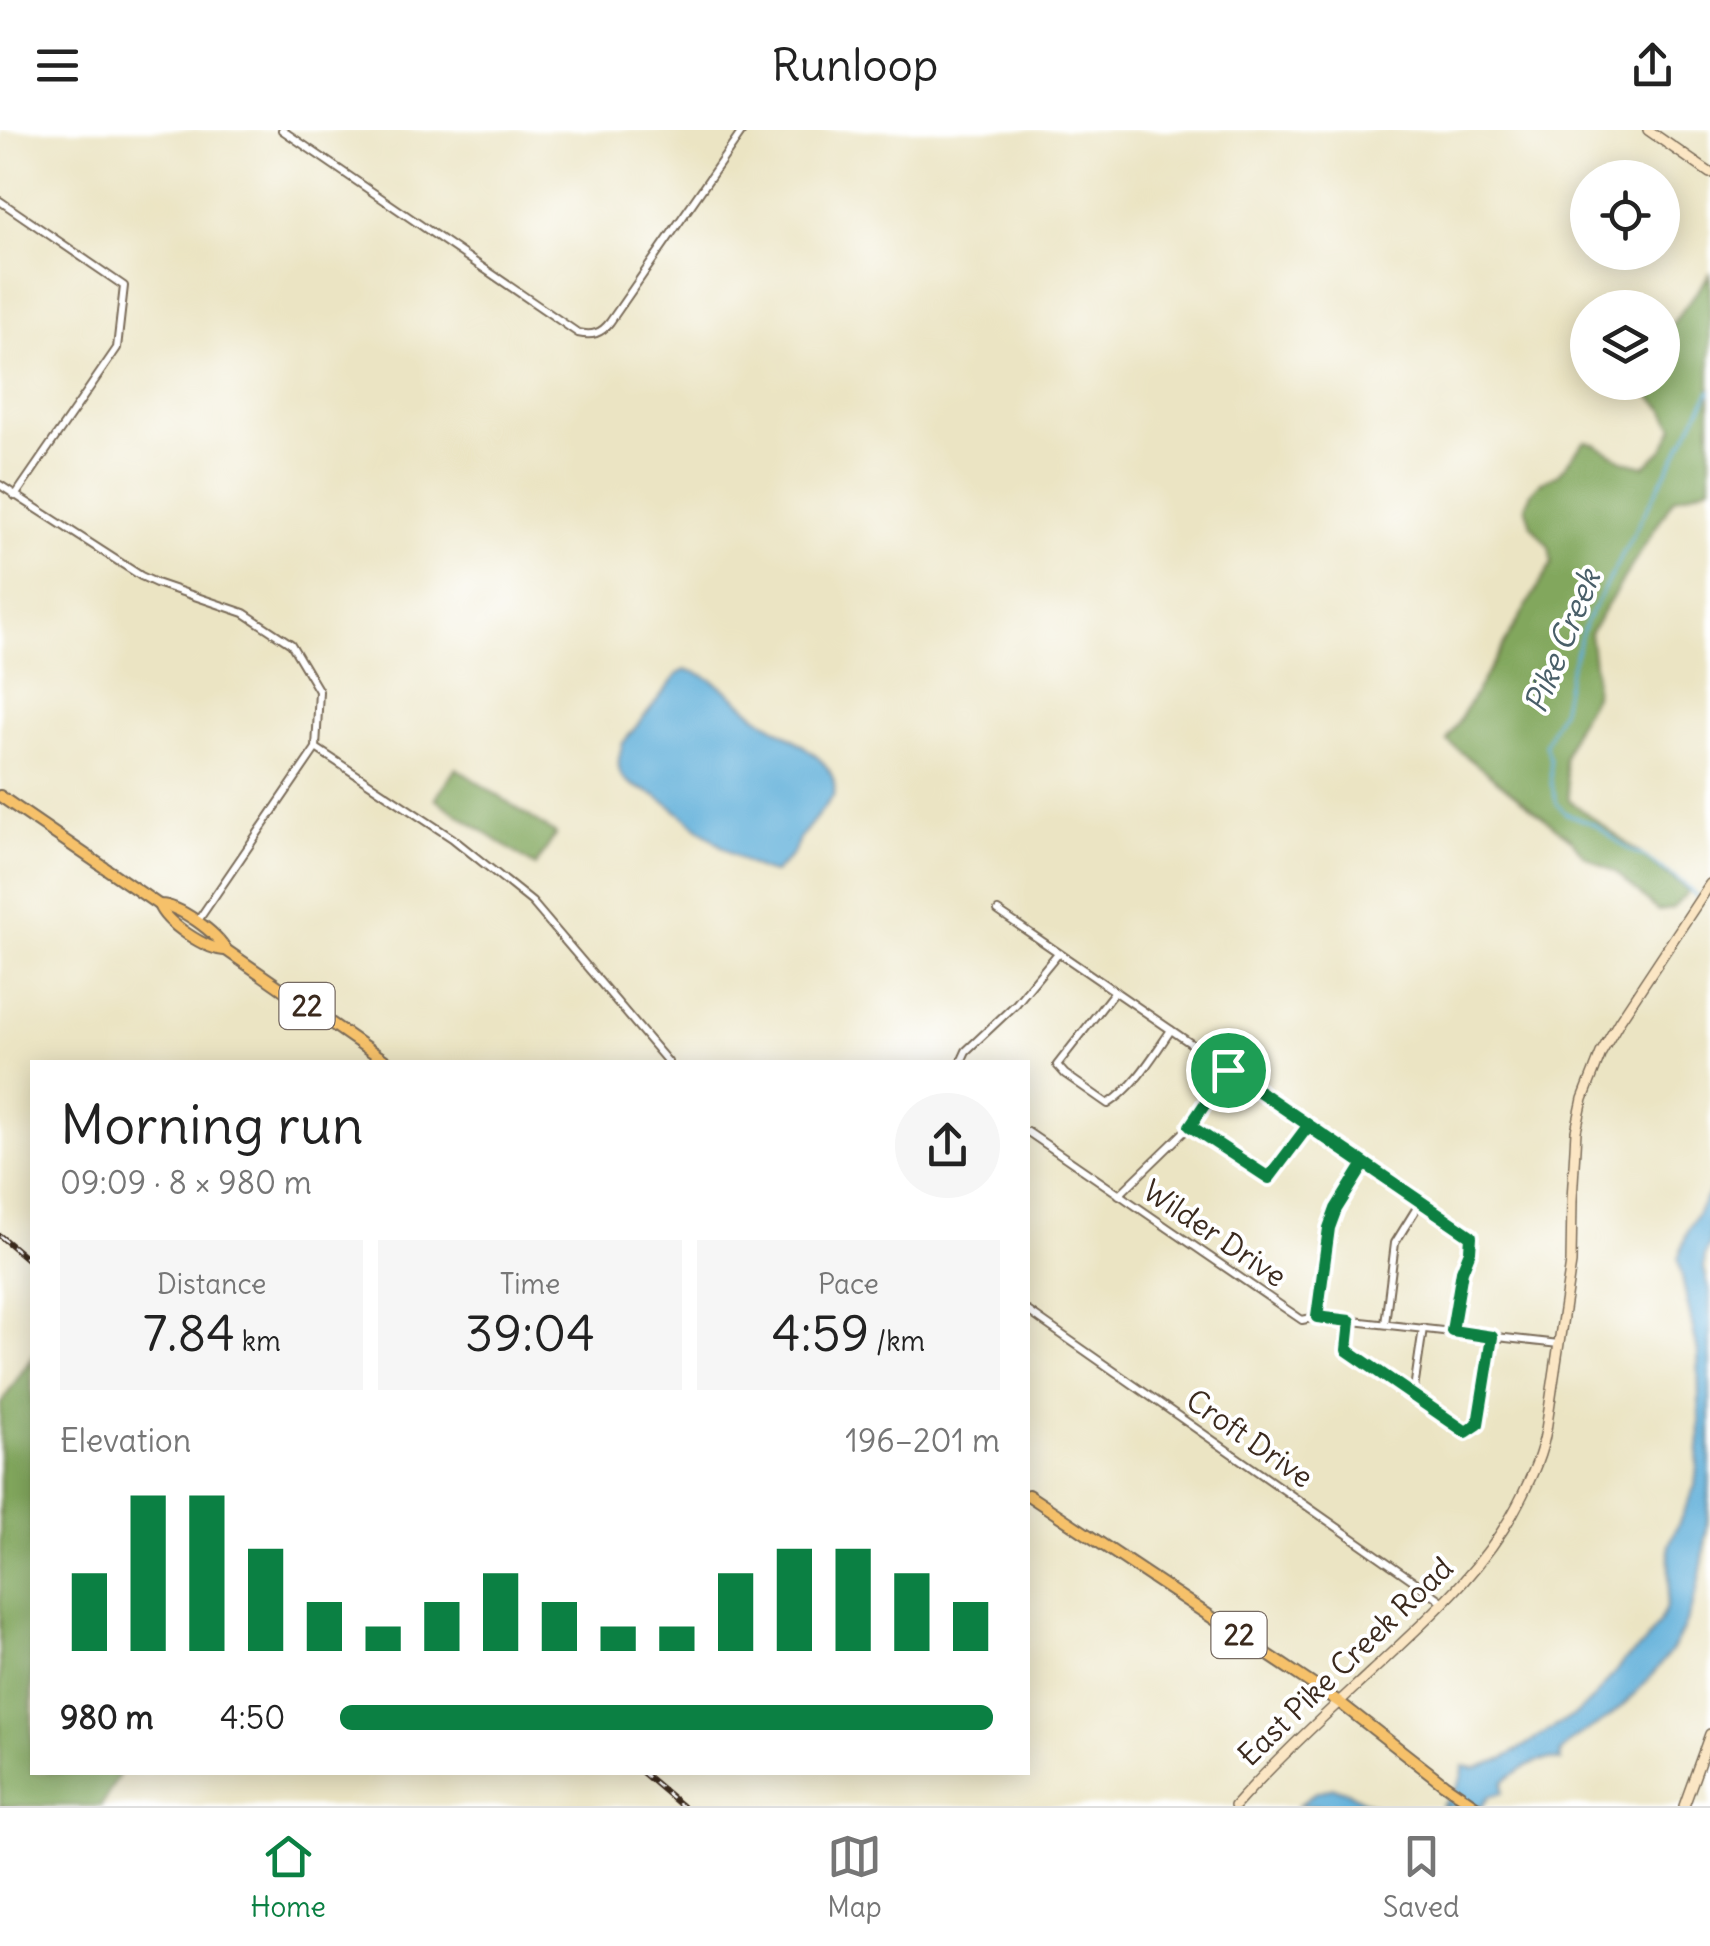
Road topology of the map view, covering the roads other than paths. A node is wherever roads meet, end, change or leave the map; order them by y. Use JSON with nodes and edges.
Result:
{"nodes":[{"id":1,"x":282,"y":130,"type":"edge"},
{"id":2,"x":743,"y":130,"type":"edge"},
{"id":3,"x":1648,"y":130,"type":"edge"},
{"id":4,"x":1710,"y":172,"type":"edge"},
{"id":5,"x":0,"y":202,"type":"edge"},
{"id":6,"x":0,"y":485,"type":"edge"},
{"id":7,"x":15,"y":496,"type":"junction"},
{"id":8,"x":316,"y":748,"type":"junction"},
{"id":9,"x":0,"y":796,"type":"edge"},
{"id":10,"x":1707,"y":888,"type":"edge"},
{"id":11,"x":159,"y":905,"type":"junction"},
{"id":12,"x":998,"y":911,"type":"dead end"},
{"id":13,"x":196,"y":922,"type":"junction"},
{"id":14,"x":226,"y":950,"type":"junction"},
{"id":15,"x":1058,"y":953,"type":"junction"},
{"id":16,"x":1115,"y":991,"type":"junction"},
{"id":17,"x":1170,"y":1030,"type":"junction"},
{"id":18,"x":384,"y":1060,"type":"edge"},
{"id":19,"x":666,"y":1060,"type":"edge"},
{"id":20,"x":962,"y":1060,"type":"edge"},
{"id":21,"x":1228,"y":1070,"type":"junction"},
{"id":22,"x":1190,"y":1126,"type":"junction"},
{"id":23,"x":1308,"y":1126,"type":"junction"},
{"id":24,"x":1030,"y":1133,"type":"edge"},
{"id":25,"x":1364,"y":1164,"type":"junction"},
{"id":26,"x":1119,"y":1195,"type":"junction"},
{"id":27,"x":1421,"y":1200,"type":"junction"},
{"id":28,"x":1030,"y":1312,"type":"edge"},
{"id":29,"x":1317,"y":1317,"type":"junction"},
{"id":30,"x":1350,"y":1321,"type":"junction"},
{"id":31,"x":1385,"y":1324,"type":"junction"},
{"id":32,"x":1423,"y":1328,"type":"junction"},
{"id":33,"x":1452,"y":1331,"type":"junction"},
{"id":34,"x":1492,"y":1337,"type":"junction"},
{"id":35,"x":1560,"y":1344,"type":"junction"},
{"id":36,"x":1413,"y":1396,"type":"junction"},
{"id":37,"x":1030,"y":1496,"type":"edge"},
{"id":38,"x":1445,"y":1602,"type":"junction"},
{"id":39,"x":1339,"y":1702,"type":"junction"},
{"id":40,"x":1710,"y":1734,"type":"edge"},
{"id":41,"x":1235,"y":1806,"type":"edge"},
{"id":42,"x":1476,"y":1806,"type":"edge"},
{"id":43,"x":1684,"y":1806,"type":"edge"}],
"edges":[{"from":1,"to":2,"type":"street"},
{"from":3,"to":4,"type":"street"},
{"from":5,"to":7,"type":"street"},
{"from":6,"to":7,"type":"street"},
{"from":7,"to":8,"type":"street"},
{"from":8,"to":13,"type":"street"},
{"from":8,"to":19,"type":"street"},
{"from":9,"to":11,"type":"main road","number":"22"},
{"from":10,"to":35,"type":"street","name":"East Pike Creek Road"},
{"from":11,"to":13,"type":"main road","number":"22"},
{"from":11,"to":14,"type":"main road","number":"22"},
{"from":12,"to":15,"type":"street"},
{"from":13,"to":14,"type":"main road","number":"22"},
{"from":14,"to":18,"type":"main road","number":"22"},
{"from":15,"to":16,"type":"street"},
{"from":15,"to":20,"type":"street"},
{"from":16,"to":17,"type":"street"},
{"from":16,"to":17,"type":"street"},
{"from":17,"to":21,"type":"street"},
{"from":21,"to":22,"type":"street"},
{"from":21,"to":23,"type":"street"},
{"from":22,"to":23,"type":"street"},
{"from":22,"to":26,"type":"street"},
{"from":23,"to":25,"type":"street"},
{"from":24,"to":26,"type":"street","name":"Wilder Drive"},
{"from":25,"to":27,"type":"street"},
{"from":25,"to":29,"type":"street"},
{"from":26,"to":29,"type":"street","name":"Wilder Drive"},
{"from":27,"to":31,"type":"street"},
{"from":27,"to":33,"type":"street"},
{"from":28,"to":38,"type":"street","name":"Croft Drive"},
{"from":29,"to":30,"type":"street","name":"Wilder Drive"},
{"from":30,"to":31,"type":"street","name":"Wilder Drive"},
{"from":30,"to":36,"type":"street"},
{"from":31,"to":32,"type":"street","name":"Wilder Drive"},
{"from":32,"to":33,"type":"street","name":"Wilder Drive"},
{"from":32,"to":36,"type":"street"},
{"from":33,"to":34,"type":"street","name":"Wilder Drive"},
{"from":34,"to":35,"type":"street","name":"Wilder Drive"},
{"from":34,"to":36,"type":"street"},
{"from":35,"to":38,"type":"street","name":"East Pike Creek Road"},
{"from":37,"to":39,"type":"main road","number":"22"},
{"from":38,"to":39,"type":"street","name":"East Pike Creek Road"},
{"from":39,"to":41,"type":"street","name":"East Pike Creek Road"},
{"from":39,"to":42,"type":"main road","number":"22"},
{"from":40,"to":43,"type":"street"}]}
